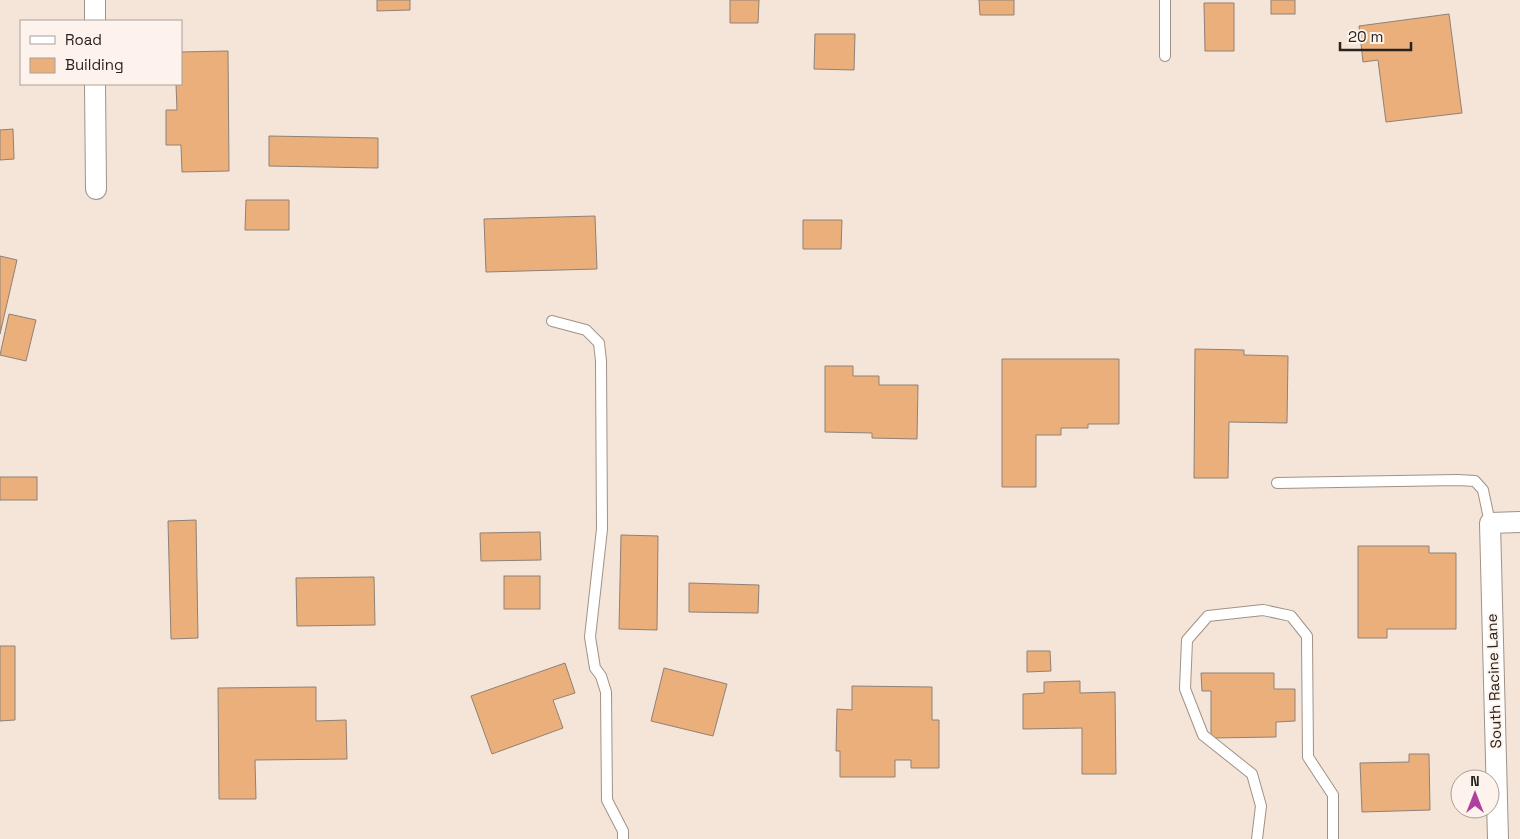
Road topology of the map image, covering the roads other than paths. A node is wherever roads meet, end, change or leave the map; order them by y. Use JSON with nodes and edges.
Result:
{"nodes":[{"id":1,"x":95,"y":0,"type":"edge"},
{"id":2,"x":1165,"y":0,"type":"edge"},
{"id":3,"x":95,"y":20,"type":"edge"},
{"id":4,"x":1165,"y":56,"type":"dead end"},
{"id":5,"x":95,"y":85,"type":"edge"},
{"id":6,"x":96,"y":189,"type":"dead end"},
{"id":7,"x":552,"y":321,"type":"dead end"},
{"id":8,"x":1277,"y":483,"type":"dead end"},
{"id":9,"x":1520,"y":522,"type":"edge"},
{"id":10,"x":1490,"y":523,"type":"junction"},
{"id":11,"x":623,"y":839,"type":"edge"},
{"id":12,"x":1257,"y":839,"type":"edge"},
{"id":13,"x":1334,"y":839,"type":"edge"},
{"id":14,"x":1498,"y":839,"type":"edge"}],
"edges":[{"from":1,"to":3,"type":"street"},
{"from":2,"to":4,"type":"lane"},
{"from":5,"to":6,"type":"street"},
{"from":7,"to":11,"type":"lane"},
{"from":8,"to":10,"type":"lane"},
{"from":9,"to":10,"type":"street"},
{"from":10,"to":14,"type":"street","name":"South Racine Lane"},
{"from":12,"to":13,"type":"lane"}]}
